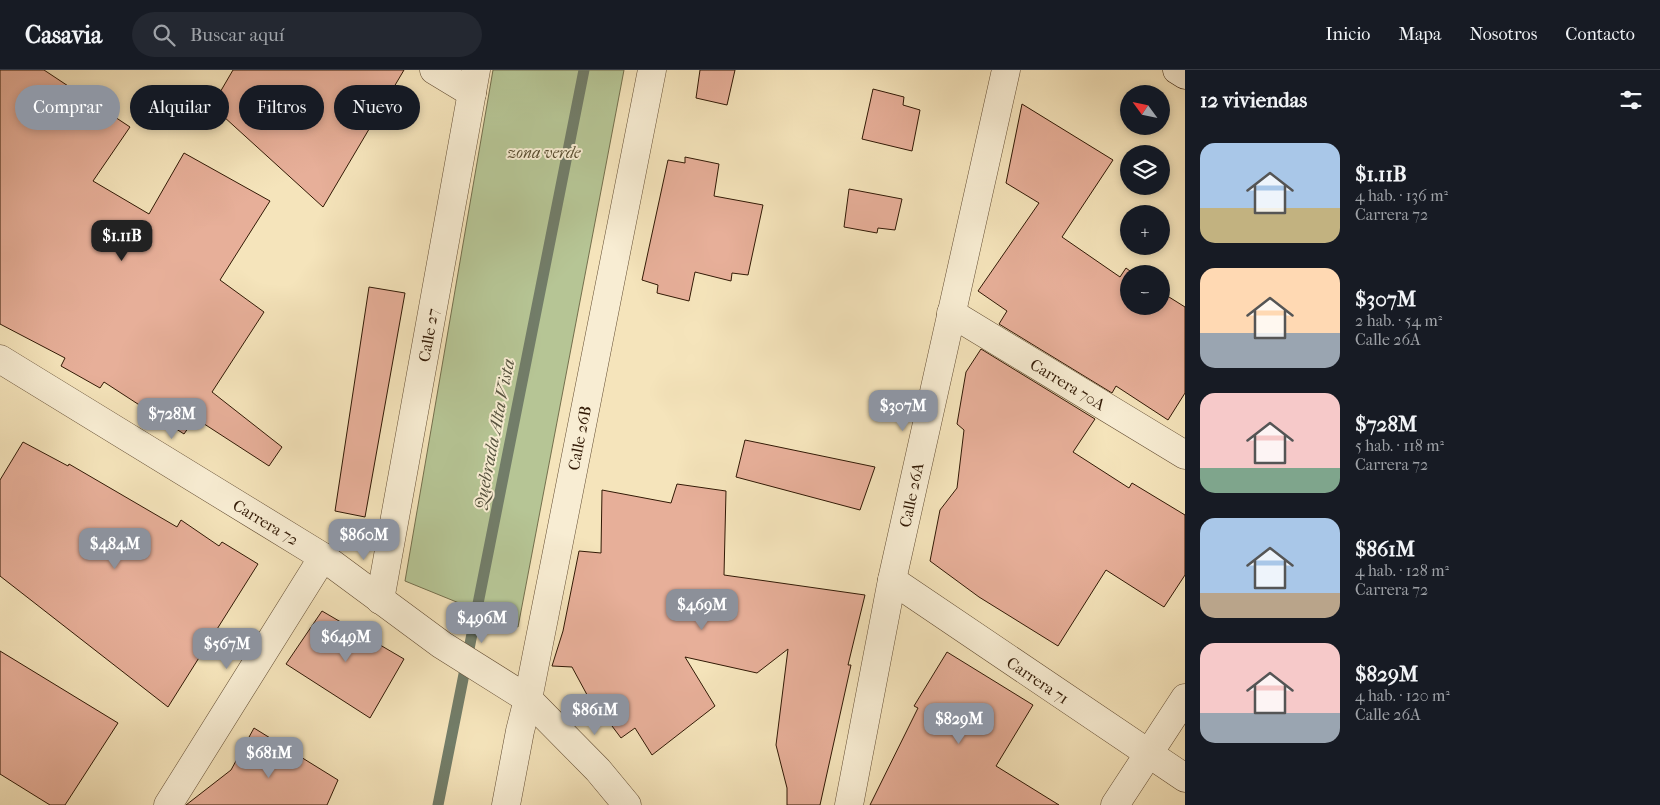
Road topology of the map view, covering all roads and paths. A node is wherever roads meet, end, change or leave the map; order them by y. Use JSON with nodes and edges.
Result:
{"nodes":[{"id":1,"x":434,"y":70,"type":"edge"},
{"id":2,"x":652,"y":70,"type":"edge"},
{"id":3,"x":1006,"y":70,"type":"edge"},
{"id":4,"x":1177,"y":70,"type":"edge"},
{"id":5,"x":1185,"y":75,"type":"edge"},
{"id":6,"x":474,"y":81,"type":"edge"},
{"id":7,"x":951,"y":313,"type":"junction"},
{"id":8,"x":0,"y":359,"type":"edge"},
{"id":9,"x":1185,"y":455,"type":"edge"},
{"id":10,"x":323,"y":557,"type":"junction"},
{"id":11,"x":892,"y":580,"type":"junction"},
{"id":12,"x":380,"y":600,"type":"junction"},
{"id":13,"x":1185,"y":698,"type":"edge"},
{"id":14,"x":528,"y":699,"type":"junction"},
{"id":15,"x":1147,"y":754,"type":"junction"},
{"id":16,"x":1185,"y":778,"type":"edge"},
{"id":17,"x":168,"y":805,"type":"edge"},
{"id":18,"x":506,"y":805,"type":"edge"},
{"id":19,"x":627,"y":805,"type":"edge"},
{"id":20,"x":849,"y":805,"type":"edge"},
{"id":21,"x":1115,"y":805,"type":"edge"}],
"edges":[{"from":1,"to":6,"type":"street"},
{"from":2,"to":14,"type":"street","name":"Calle 26B"},
{"from":3,"to":7,"type":"street","name":"Calle 26A"},
{"from":4,"to":5,"type":"street"},
{"from":6,"to":12,"type":"street","name":"Calle 27"},
{"from":7,"to":9,"type":"street","name":"Carrera 70A"},
{"from":7,"to":11,"type":"street","name":"Calle 26A"},
{"from":8,"to":10,"type":"street","name":"Carrera 72"},
{"from":10,"to":12,"type":"street","name":"Carrera 72"},
{"from":10,"to":17,"type":"street"},
{"from":11,"to":15,"type":"street","name":"Carrera 71"},
{"from":11,"to":20,"type":"street","name":"Calle 26A"},
{"from":12,"to":14,"type":"street","name":"Carrera 72"},
{"from":13,"to":15,"type":"street"},
{"from":14,"to":18,"type":"street","name":"Calle 26B"},
{"from":14,"to":19,"type":"street","name":"Carrera 72"},
{"from":15,"to":16,"type":"street","name":"Carrera 71"},
{"from":15,"to":21,"type":"street"}]}
